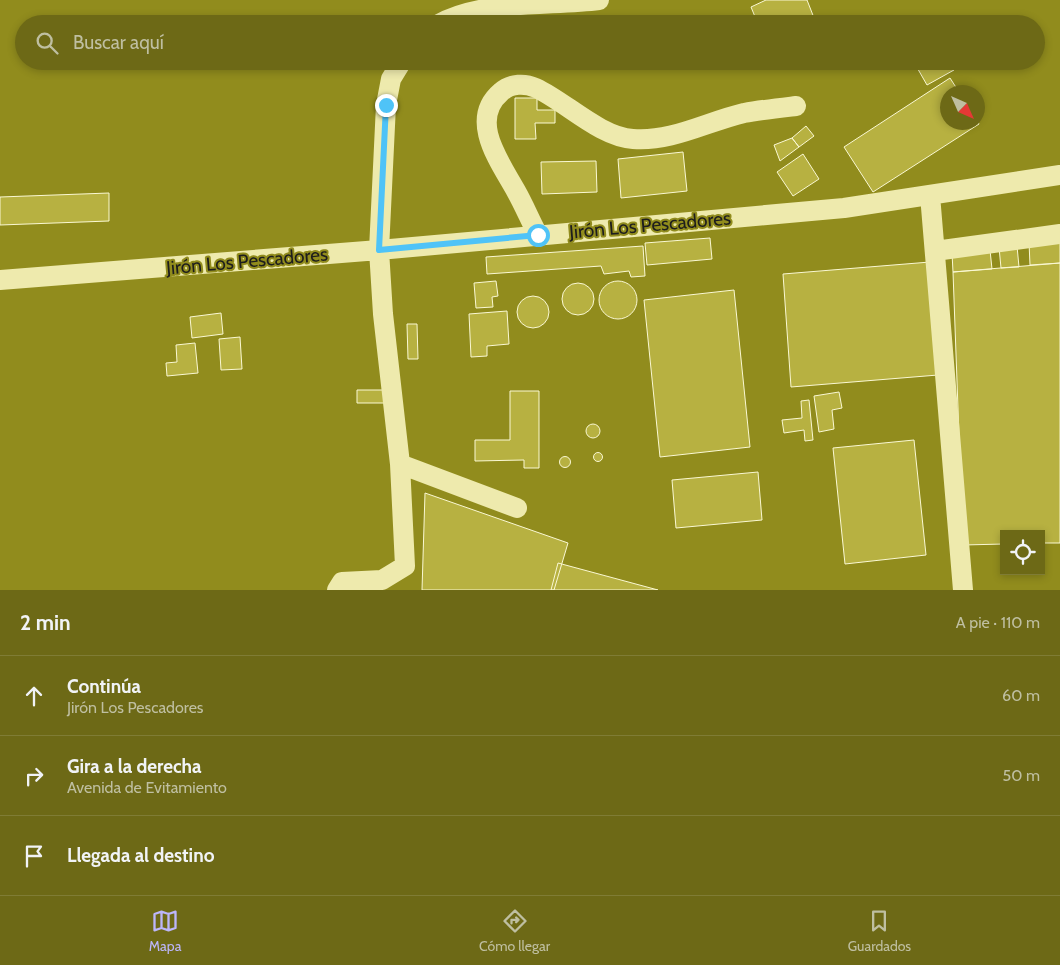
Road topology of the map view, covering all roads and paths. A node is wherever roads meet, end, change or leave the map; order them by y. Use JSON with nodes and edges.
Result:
{"nodes":[{"id":1,"x":599,"y":0,"type":"edge"},
{"id":2,"x":459,"y":15,"type":"edge"},
{"id":3,"x":396,"y":70,"type":"edge"},
{"id":4,"x":796,"y":106,"type":"dead end"},
{"id":5,"x":1060,"y":175,"type":"edge"},
{"id":6,"x":930,"y":195,"type":"junction"},
{"id":7,"x":1060,"y":234,"type":"edge"},
{"id":8,"x":538,"y":235,"type":"junction"},
{"id":9,"x":379,"y":250,"type":"junction"},
{"id":10,"x":935,"y":251,"type":"junction"},
{"id":11,"x":0,"y":280,"type":"edge"},
{"id":12,"x":400,"y":464,"type":"junction"},
{"id":13,"x":517,"y":508,"type":"dead end"},
{"id":14,"x":337,"y":590,"type":"edge"},
{"id":15,"x":962,"y":590,"type":"edge"}],
"edges":[{"from":1,"to":2,"type":"street"},
{"from":3,"to":9,"type":"street"},
{"from":4,"to":8,"type":"street"},
{"from":5,"to":6,"type":"street","name":"Jirón Los Pescadores"},
{"from":6,"to":8,"type":"street","name":"Jirón Los Pescadores"},
{"from":6,"to":10,"type":"street"},
{"from":7,"to":10,"type":"street"},
{"from":8,"to":9,"type":"street","name":"Jirón Los Pescadores"},
{"from":9,"to":11,"type":"street","name":"Jirón Los Pescadores"},
{"from":9,"to":12,"type":"street"},
{"from":10,"to":15,"type":"street"},
{"from":12,"to":13,"type":"street"},
{"from":12,"to":14,"type":"street"}]}
